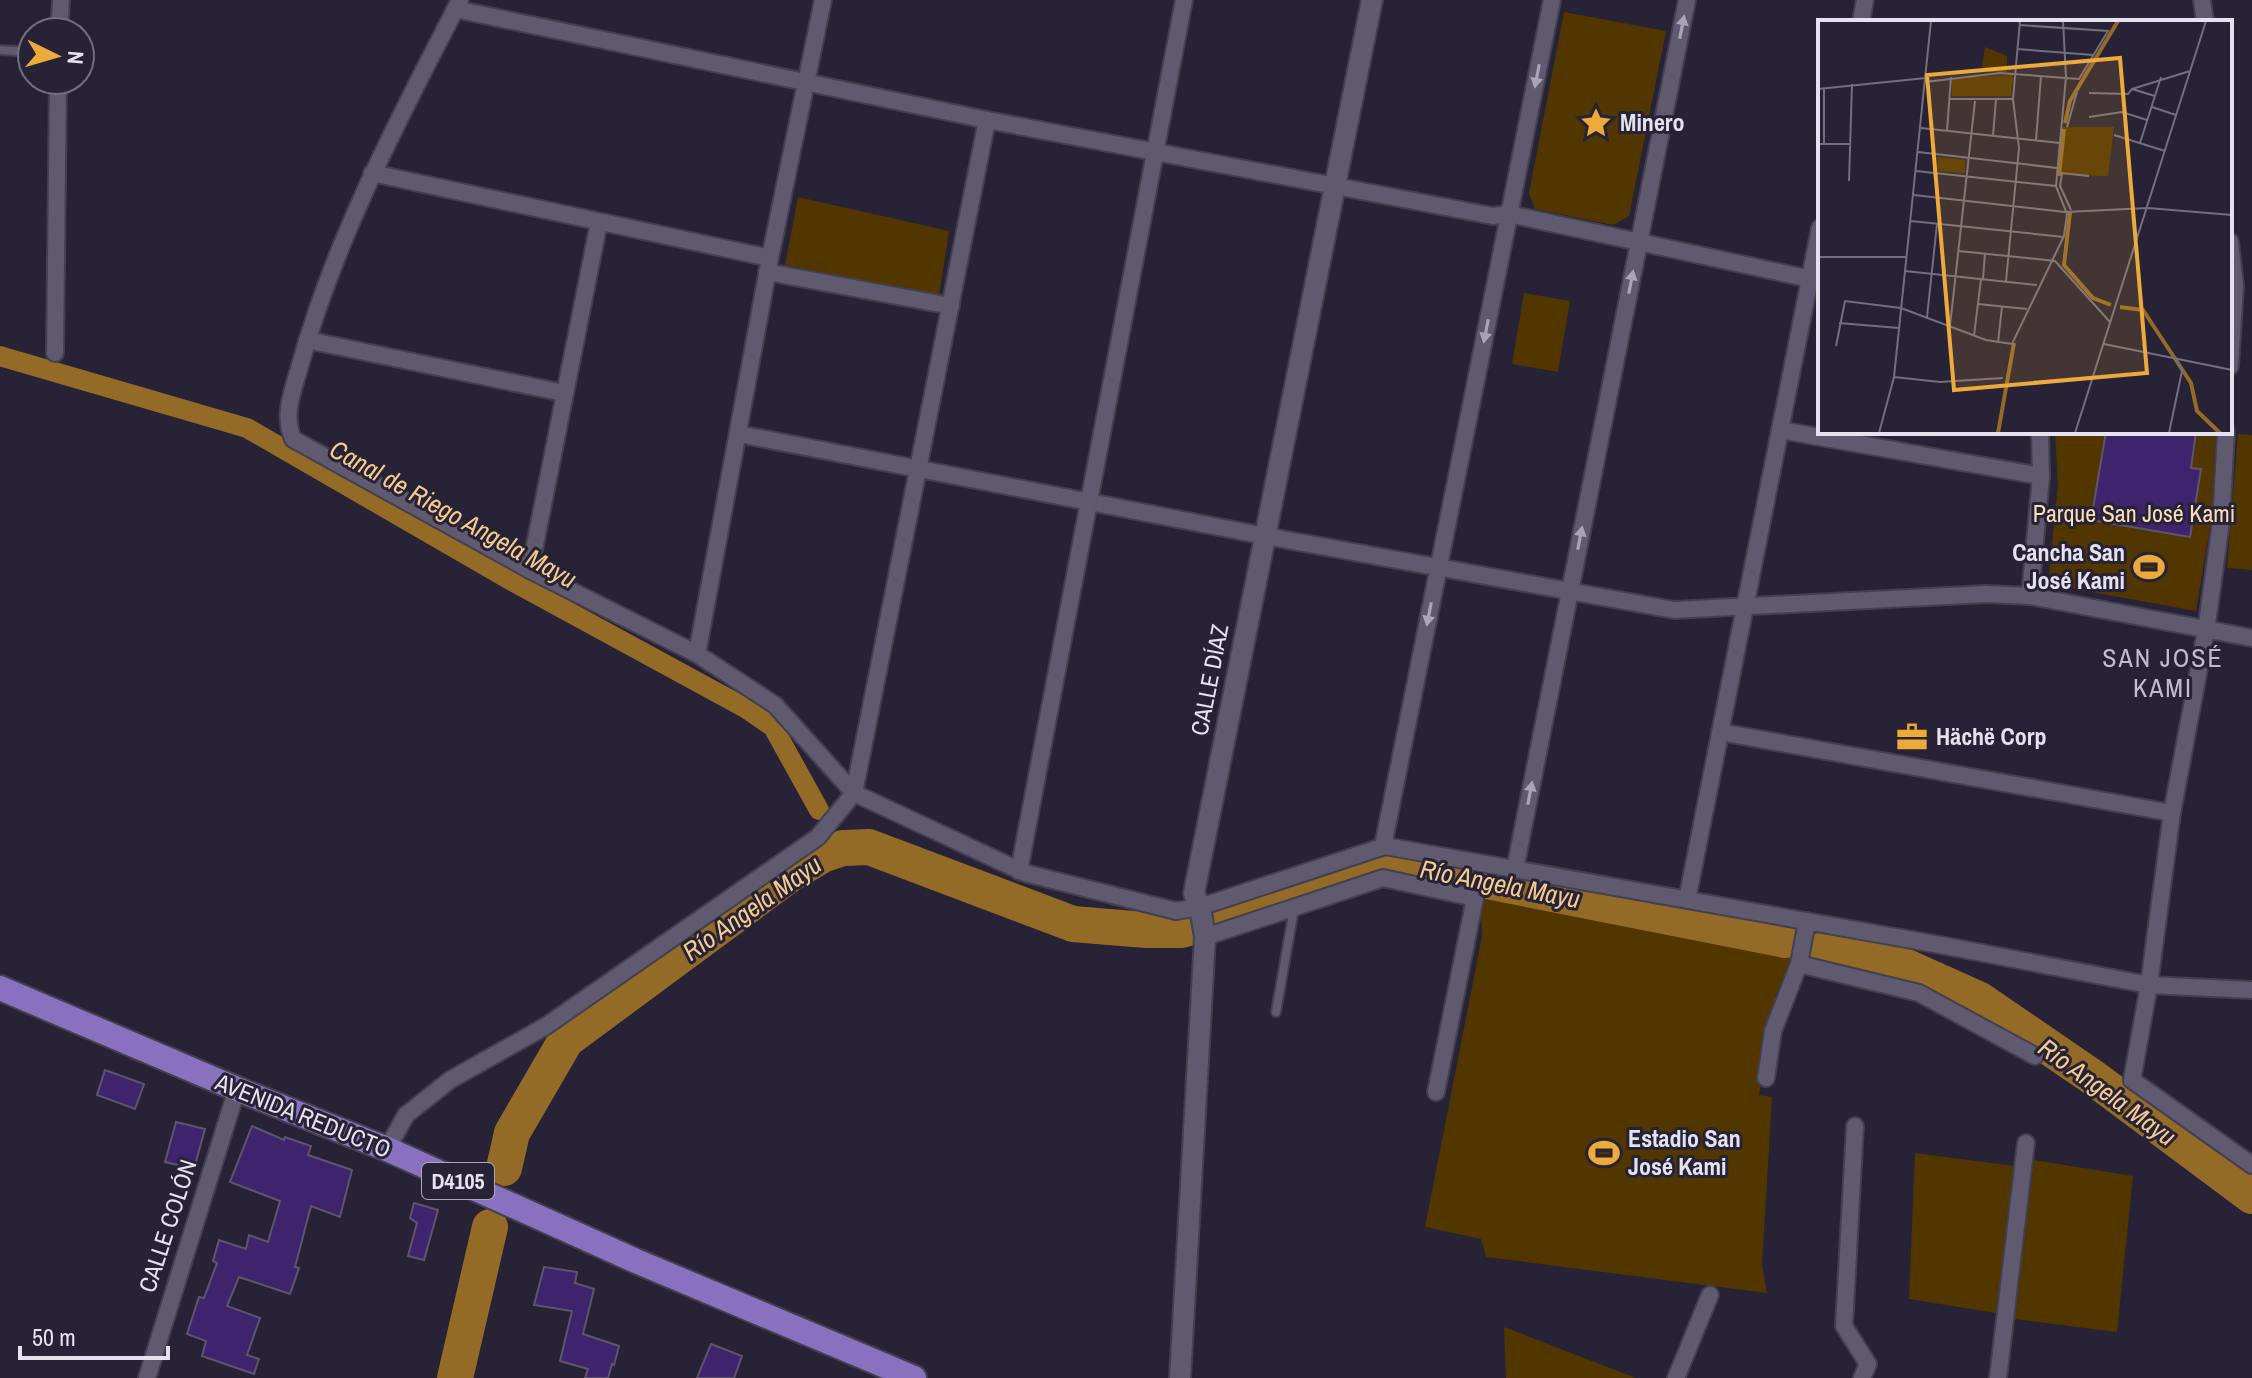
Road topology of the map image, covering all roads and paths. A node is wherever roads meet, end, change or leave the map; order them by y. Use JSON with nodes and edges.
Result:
{"nodes":[{"id":1,"x":823,"y":0,"type":"edge"},
{"id":2,"x":1184,"y":0,"type":"edge"},
{"id":3,"x":1372,"y":0,"type":"edge"},
{"id":4,"x":1552,"y":0,"type":"edge"},
{"id":5,"x":1687,"y":0,"type":"edge"},
{"id":6,"x":1865,"y":0,"type":"edge"},
{"id":7,"x":2202,"y":0,"type":"edge"},
{"id":8,"x":458,"y":5,"type":"edge"},
{"id":9,"x":1861,"y":20,"type":"edge"},
{"id":10,"x":2205,"y":20,"type":"edge"},
{"id":11,"x":807,"y":83,"type":"junction"},
{"id":12,"x":58,"y":96,"type":"edge"},
{"id":13,"x":987,"y":120,"type":"junction"},
{"id":14,"x":1156,"y":151,"type":"junction"},
{"id":15,"x":372,"y":173,"type":"junction"},
{"id":16,"x":1334,"y":185,"type":"junction"},
{"id":17,"x":1509,"y":214,"type":"junction"},
{"id":18,"x":599,"y":222,"type":"junction"},
{"id":19,"x":1639,"y":242,"type":"junction"},
{"id":20,"x":1818,"y":249,"type":"edge"},
{"id":21,"x":2232,"y":260,"type":"edge"},
{"id":22,"x":768,"y":265,"type":"junction"},
{"id":23,"x":1815,"y":280,"type":"edge"},
{"id":24,"x":951,"y":306,"type":"junction"},
{"id":25,"x":2232,"y":334,"type":"edge"},
{"id":26,"x":307,"y":340,"type":"junction"},
{"id":27,"x":55,"y":353,"type":"dead end"},
{"id":28,"x":564,"y":393,"type":"junction"},
{"id":29,"x":1780,"y":430,"type":"junction"},
{"id":30,"x":739,"y":434,"type":"junction"},
{"id":31,"x":2040,"y":434,"type":"edge"},
{"id":32,"x":2226,"y":434,"type":"edge"},
{"id":33,"x":919,"y":468,"type":"junction"},
{"id":34,"x":2041,"y":476,"type":"junction"},
{"id":35,"x":1089,"y":501,"type":"junction"},
{"id":36,"x":1265,"y":536,"type":"junction"},
{"id":37,"x":1438,"y":568,"type":"junction"},
{"id":38,"x":530,"y":570,"type":"junction"},
{"id":39,"x":1569,"y":593,"type":"junction"},
{"id":40,"x":2030,"y":596,"type":"junction"},
{"id":41,"x":1745,"y":607,"type":"junction"},
{"id":42,"x":2206,"y":631,"type":"junction"},
{"id":43,"x":2252,"y":638,"type":"edge"},
{"id":44,"x":697,"y":654,"type":"junction"},
{"id":45,"x":1720,"y":732,"type":"junction"},
{"id":46,"x":854,"y":793,"type":"junction"},
{"id":47,"x":2172,"y":813,"type":"junction"},
{"id":48,"x":1383,"y":846,"type":"junction"},
{"id":49,"x":1515,"y":869,"type":"junction"},
{"id":50,"x":1019,"y":871,"type":"junction"},
{"id":51,"x":1687,"y":900,"type":"junction"},
{"id":52,"x":1200,"y":907,"type":"junction"},
{"id":53,"x":1295,"y":908,"type":"junction"},
{"id":54,"x":1807,"y":921,"type":"junction"},
{"id":55,"x":1205,"y":937,"type":"junction"},
{"id":56,"x":1799,"y":964,"type":"junction"},
{"id":57,"x":2149,"y":985,"type":"junction"},
{"id":58,"x":0,"y":988,"type":"edge"},
{"id":59,"x":2252,"y":990,"type":"edge"},
{"id":60,"x":1276,"y":1012,"type":"dead end"},
{"id":61,"x":2035,"y":1056,"type":"dead end"},
{"id":62,"x":1766,"y":1078,"type":"dead end"},
{"id":63,"x":237,"y":1089,"type":"junction"},
{"id":64,"x":1436,"y":1092,"type":"dead end"},
{"id":65,"x":1855,"y":1126,"type":"dead end"},
{"id":66,"x":2026,"y":1143,"type":"dead end"},
{"id":67,"x":387,"y":1149,"type":"junction"},
{"id":68,"x":2252,"y":1165,"type":"edge"},
{"id":69,"x":1710,"y":1295,"type":"dead end"},
{"id":70,"x":147,"y":1378,"type":"edge"},
{"id":71,"x":914,"y":1378,"type":"edge"},
{"id":72,"x":1180,"y":1378,"type":"edge"},
{"id":73,"x":1676,"y":1378,"type":"edge"},
{"id":74,"x":1862,"y":1378,"type":"edge"},
{"id":75,"x":1998,"y":1378,"type":"edge"}],
"edges":[{"from":1,"to":11,"type":"street"},
{"from":2,"to":14,"type":"street"},
{"from":3,"to":16,"type":"street","name":"CALLE DÍAZ"},
{"from":4,"to":17,"type":"street","one_way":true},
{"from":19,"to":5,"type":"street","one_way":true},
{"from":6,"to":9,"type":"street"},
{"from":7,"to":10,"type":"street"},
{"from":8,"to":11,"type":"street"},
{"from":8,"to":15,"type":"street"},
{"from":11,"to":13,"type":"street"},
{"from":11,"to":22,"type":"street"},
{"from":12,"to":27,"type":"street"},
{"from":13,"to":14,"type":"street"},
{"from":13,"to":24,"type":"street"},
{"from":14,"to":16,"type":"street"},
{"from":14,"to":35,"type":"street"},
{"from":15,"to":18,"type":"street"},
{"from":15,"to":26,"type":"street"},
{"from":16,"to":17,"type":"street"},
{"from":16,"to":36,"type":"street","name":"CALLE DÍAZ"},
{"from":17,"to":19,"type":"street"},
{"from":17,"to":37,"type":"street","one_way":true},
{"from":18,"to":22,"type":"street"},
{"from":18,"to":28,"type":"street"},
{"from":19,"to":23,"type":"street"},
{"from":39,"to":19,"type":"street","one_way":true},
{"from":20,"to":23,"type":"street"},
{"from":21,"to":25,"type":"street"},
{"from":22,"to":24,"type":"street"},
{"from":22,"to":30,"type":"street"},
{"from":23,"to":29,"type":"street"},
{"from":24,"to":33,"type":"street"},
{"from":26,"to":28,"type":"street"},
{"from":26,"to":38,"type":"street"},
{"from":28,"to":38,"type":"street"},
{"from":29,"to":34,"type":"street"},
{"from":29,"to":41,"type":"street"},
{"from":30,"to":33,"type":"street"},
{"from":30,"to":44,"type":"street"},
{"from":31,"to":34,"type":"street"},
{"from":32,"to":42,"type":"street"},
{"from":33,"to":35,"type":"street"},
{"from":33,"to":46,"type":"street"},
{"from":34,"to":40,"type":"street"},
{"from":35,"to":36,"type":"street"},
{"from":35,"to":50,"type":"street"},
{"from":36,"to":37,"type":"street"},
{"from":36,"to":52,"type":"street","name":"CALLE DÍAZ"},
{"from":37,"to":39,"type":"street"},
{"from":37,"to":48,"type":"street","one_way":true},
{"from":38,"to":44,"type":"street"},
{"from":39,"to":41,"type":"street"},
{"from":49,"to":39,"type":"street","one_way":true},
{"from":40,"to":41,"type":"street"},
{"from":40,"to":42,"type":"street"},
{"from":41,"to":45,"type":"street"},
{"from":42,"to":43,"type":"street"},
{"from":42,"to":47,"type":"street"},
{"from":44,"to":46,"type":"street"},
{"from":45,"to":47,"type":"street"},
{"from":45,"to":51,"type":"street"},
{"from":46,"to":50,"type":"street"},
{"from":46,"to":67,"type":"street"},
{"from":47,"to":57,"type":"street"},
{"from":48,"to":49,"type":"street"},
{"from":48,"to":52,"type":"street"},
{"from":49,"to":51,"type":"street"},
{"from":50,"to":52,"type":"street"},
{"from":51,"to":54,"type":"street"},
{"from":52,"to":55,"type":"street","name":"CALLE DÍAZ"},
{"from":53,"to":55,"type":"street"},
{"from":53,"to":60,"type":"lane"},
{"from":53,"to":64,"type":"street"},
{"from":54,"to":56,"type":"street"},
{"from":54,"to":57,"type":"street"},
{"from":55,"to":72,"type":"street","name":"CALLE DÍAZ"},
{"from":56,"to":61,"type":"street"},
{"from":56,"to":62,"type":"street"},
{"from":57,"to":59,"type":"street"},
{"from":57,"to":68,"type":"street"},
{"from":58,"to":63,"type":"main road","name":"AVENIDA REDUCTO","number":"D4105"},
{"from":63,"to":67,"type":"main road","name":"AVENIDA REDUCTO","number":"D4105"},
{"from":63,"to":70,"type":"street","name":"CALLE COLÓN"},
{"from":65,"to":74,"type":"street"},
{"from":66,"to":75,"type":"street"},
{"from":67,"to":71,"type":"main road","name":"AVENIDA REDUCTO","number":"D4105"},
{"from":69,"to":73,"type":"street"}]}
